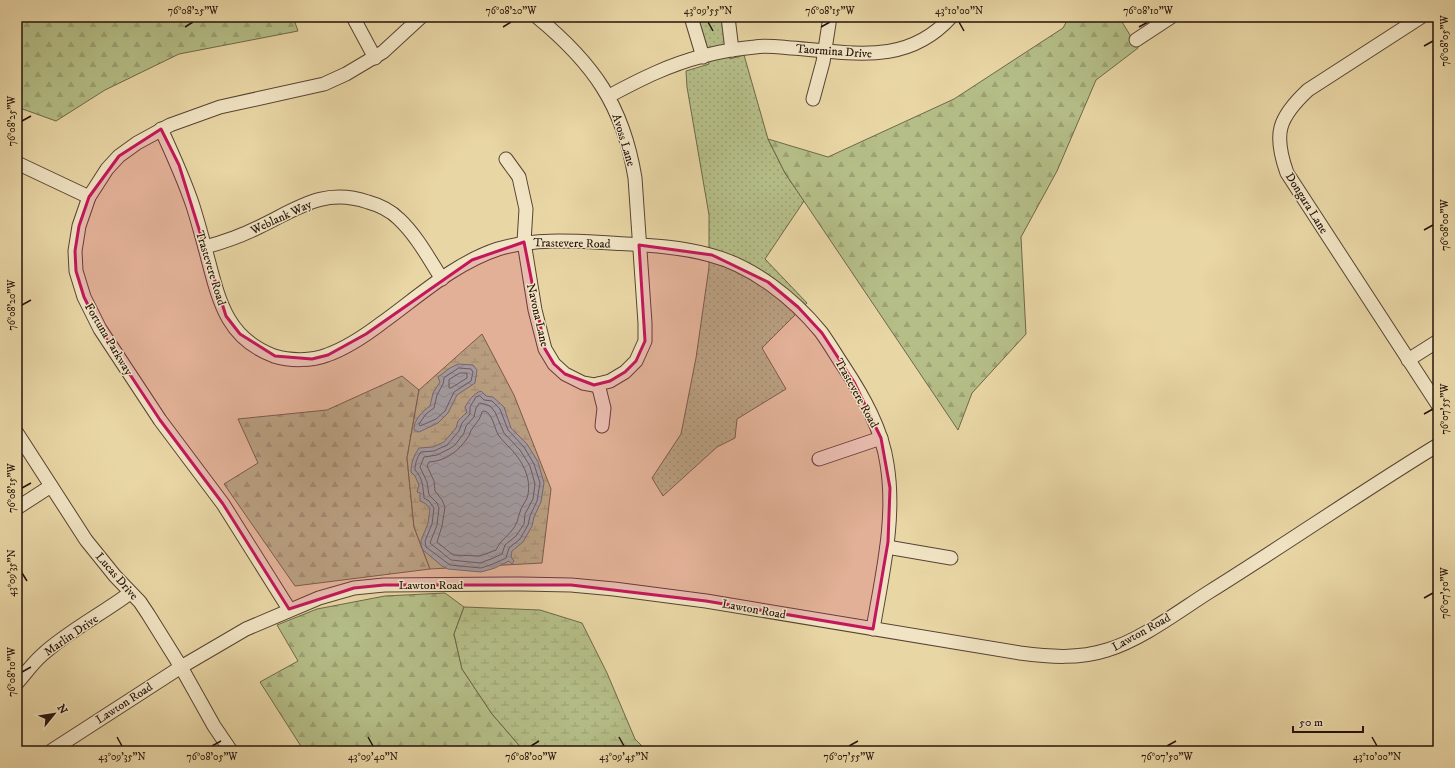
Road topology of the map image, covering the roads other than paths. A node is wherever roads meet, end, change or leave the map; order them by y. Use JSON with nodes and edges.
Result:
{"nodes":[{"id":1,"x":354,"y":17,"type":"edge"},
{"id":2,"x":421,"y":17,"type":"edge"},
{"id":3,"x":537,"y":17,"type":"edge"},
{"id":4,"x":691,"y":17,"type":"edge"},
{"id":5,"x":728,"y":17,"type":"edge"},
{"id":6,"x":830,"y":17,"type":"edge"},
{"id":7,"x":951,"y":17,"type":"edge"},
{"id":8,"x":1171,"y":17,"type":"edge"},
{"id":9,"x":1421,"y":17,"type":"edge"},
{"id":10,"x":1136,"y":40,"type":"dead end"},
{"id":11,"x":732,"y":50,"type":"junction"},
{"id":12,"x":824,"y":50,"type":"junction"},
{"id":13,"x":703,"y":57,"type":"junction"},
{"id":14,"x":375,"y":58,"type":"junction"},
{"id":15,"x":609,"y":96,"type":"junction"},
{"id":16,"x":813,"y":99,"type":"dead end"},
{"id":17,"x":161,"y":129,"type":"junction"},
{"id":18,"x":506,"y":159,"type":"dead end"},
{"id":19,"x":17,"y":163,"type":"edge"},
{"id":20,"x":89,"y":197,"type":"junction"},
{"id":21,"x":524,"y":242,"type":"junction"},
{"id":22,"x":639,"y":245,"type":"junction"},
{"id":23,"x":205,"y":247,"type":"junction"},
{"id":24,"x":442,"y":279,"type":"junction"},
{"id":25,"x":1438,"y":341,"type":"edge"},
{"id":26,"x":1408,"y":360,"type":"junction"},
{"id":27,"x":598,"y":384,"type":"junction"},
{"id":28,"x":1438,"y":405,"type":"edge"},
{"id":29,"x":602,"y":426,"type":"dead end"},
{"id":30,"x":17,"y":433,"type":"edge"},
{"id":31,"x":881,"y":438,"type":"junction"},
{"id":32,"x":1438,"y":445,"type":"edge"},
{"id":33,"x":818,"y":459,"type":"dead end"},
{"id":34,"x":51,"y":486,"type":"junction"},
{"id":35,"x":17,"y":508,"type":"edge"},
{"id":36,"x":887,"y":547,"type":"junction"},
{"id":37,"x":951,"y":558,"type":"dead end"},
{"id":38,"x":130,"y":592,"type":"junction"},
{"id":39,"x":289,"y":609,"type":"junction"},
{"id":40,"x":873,"y":629,"type":"junction"},
{"id":41,"x":181,"y":667,"type":"junction"},
{"id":42,"x":17,"y":683,"type":"edge"},
{"id":43,"x":51,"y":751,"type":"edge"},
{"id":44,"x":231,"y":751,"type":"edge"}],
"edges":[{"from":1,"to":14,"type":"street"},
{"from":2,"to":14,"type":"street","name":"Fortuna Parkway"},
{"from":3,"to":15,"type":"street","name":"Avoss Lane"},
{"from":4,"to":13,"type":"street"},
{"from":5,"to":11,"type":"street"},
{"from":6,"to":12,"type":"street"},
{"from":7,"to":12,"type":"street","name":"Taormina Drive"},
{"from":8,"to":10,"type":"street"},
{"from":9,"to":26,"type":"street","name":"Dongara Lane"},
{"from":11,"to":12,"type":"street","name":"Taormina Drive"},
{"from":11,"to":13,"type":"street","name":"Taormina Drive"},
{"from":12,"to":16,"type":"street"},
{"from":13,"to":15,"type":"street","name":"Taormina Drive"},
{"from":14,"to":17,"type":"street","name":"Fortuna Parkway"},
{"from":15,"to":22,"type":"street","name":"Avoss Lane"},
{"from":17,"to":20,"type":"street","name":"Fortuna Parkway"},
{"from":17,"to":23,"type":"street","name":"Trastevere Road"},
{"from":18,"to":21,"type":"street","name":"Navona Lane"},
{"from":19,"to":20,"type":"street"},
{"from":20,"to":39,"type":"street","name":"Fortuna Parkway"},
{"from":21,"to":22,"type":"street","name":"Trastevere Road"},
{"from":21,"to":24,"type":"street","name":"Trastevere Road"},
{"from":21,"to":27,"type":"street","name":"Navona Lane"},
{"from":22,"to":27,"type":"street","name":"Navona Lane"},
{"from":22,"to":31,"type":"street","name":"Trastevere Road"},
{"from":23,"to":24,"type":"street","name":"Weblank Way"},
{"from":23,"to":24,"type":"street","name":"Trastevere Road"},
{"from":25,"to":26,"type":"street"},
{"from":26,"to":28,"type":"street","name":"Dongara Lane"},
{"from":27,"to":29,"type":"street"},
{"from":30,"to":34,"type":"street","name":"Lucas Drive"},
{"from":31,"to":33,"type":"street"},
{"from":31,"to":36,"type":"street","name":"Trastevere Road"},
{"from":32,"to":40,"type":"street","name":"Lawton Road"},
{"from":34,"to":35,"type":"street"},
{"from":34,"to":38,"type":"street","name":"Lucas Drive"},
{"from":36,"to":37,"type":"street"},
{"from":36,"to":40,"type":"street","name":"Trastevere Road"},
{"from":38,"to":41,"type":"street","name":"Lucas Drive"},
{"from":38,"to":42,"type":"street","name":"Marlin Drive"},
{"from":39,"to":40,"type":"street","name":"Lawton Road"},
{"from":39,"to":41,"type":"street","name":"Lawton Road"},
{"from":41,"to":43,"type":"street","name":"Lawton Road"},
{"from":41,"to":44,"type":"street","name":"Lucas Drive"}]}
